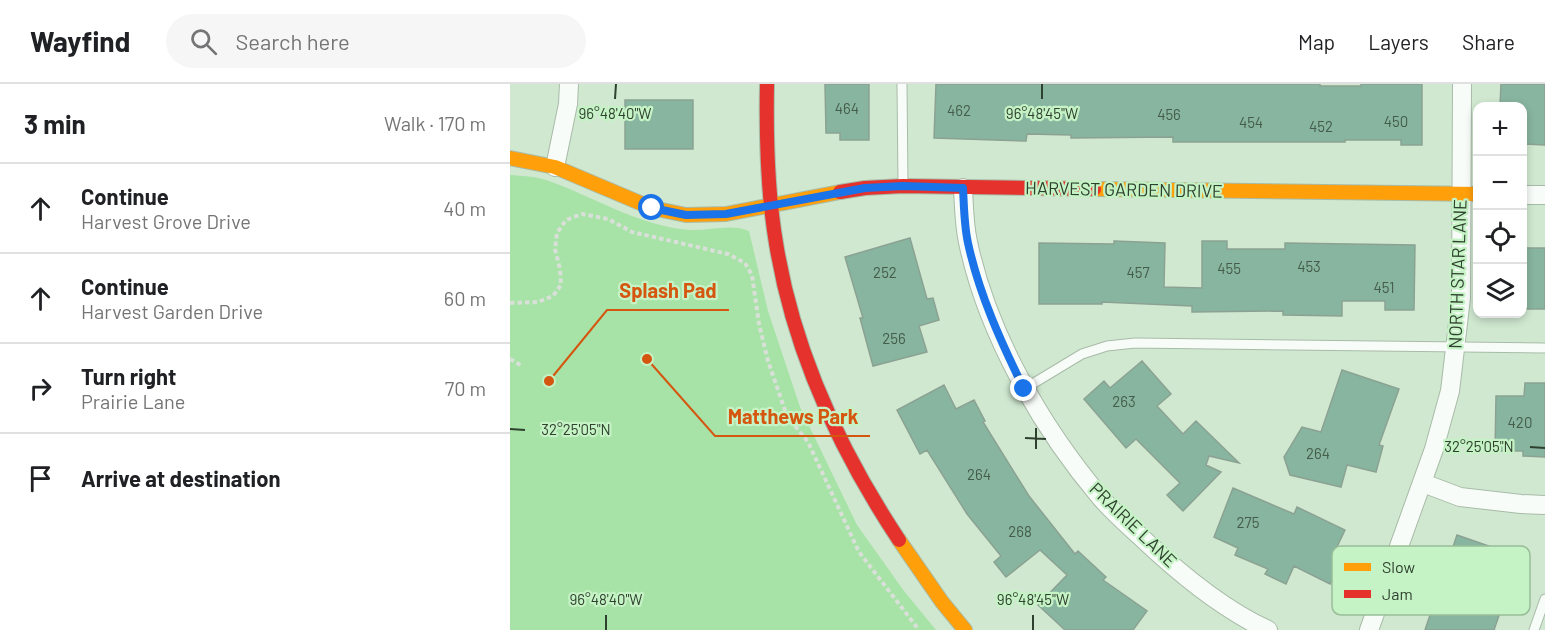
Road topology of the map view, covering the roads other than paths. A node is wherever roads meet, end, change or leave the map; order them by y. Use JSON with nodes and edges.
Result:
{"nodes":[{"id":1,"x":569,"y":84,"type":"edge"},
{"id":2,"x":767,"y":84,"type":"edge"},
{"id":3,"x":903,"y":84,"type":"edge"},
{"id":4,"x":1462,"y":84,"type":"edge"},
{"id":5,"x":510,"y":158,"type":"edge"},
{"id":6,"x":555,"y":167,"type":"junction"},
{"id":7,"x":903,"y":186,"type":"junction"},
{"id":8,"x":963,"y":188,"type":"junction"},
{"id":9,"x":1469,"y":194,"type":"edge"},
{"id":10,"x":1527,"y":195,"type":"edge"},
{"id":11,"x":1545,"y":195,"type":"edge"},
{"id":12,"x":772,"y":206,"type":"junction"},
{"id":13,"x":1456,"y":347,"type":"junction"},
{"id":14,"x":1545,"y":348,"type":"edge"},
{"id":15,"x":1024,"y":389,"type":"junction"},
{"id":16,"x":1423,"y":483,"type":"junction"},
{"id":17,"x":1545,"y":505,"type":"edge"},
{"id":18,"x":1400,"y":546,"type":"edge"},
{"id":19,"x":1545,"y":599,"type":"edge"},
{"id":20,"x":1375,"y":615,"type":"edge"},
{"id":21,"x":965,"y":630,"type":"edge"},
{"id":22,"x":1268,"y":630,"type":"edge"},
{"id":23,"x":1369,"y":630,"type":"edge"},
{"id":24,"x":1534,"y":630,"type":"edge"}],
"edges":[{"from":1,"to":6,"type":"street"},
{"from":2,"to":12,"type":"street"},
{"from":3,"to":7,"type":"lane"},
{"from":4,"to":9,"type":"street","name":"NORTH STAR LANE"},
{"from":5,"to":6,"type":"street","name":"HARVEST GARDEN DRIVE"},
{"from":6,"to":12,"type":"street","name":"HARVEST GARDEN DRIVE"},
{"from":7,"to":8,"type":"street","name":"HARVEST GARDEN DRIVE"},
{"from":7,"to":12,"type":"street","name":"HARVEST GARDEN DRIVE"},
{"from":8,"to":9,"type":"street","name":"HARVEST GARDEN DRIVE"},
{"from":8,"to":15,"type":"street","name":"PRAIRIE LANE"},
{"from":9,"to":13,"type":"street","name":"NORTH STAR LANE"},
{"from":10,"to":11,"type":"street"},
{"from":12,"to":21,"type":"street"},
{"from":13,"to":14,"type":"lane"},
{"from":13,"to":15,"type":"lane"},
{"from":13,"to":16,"type":"street","name":"NORTH STAR LANE"},
{"from":15,"to":22,"type":"street","name":"PRAIRIE LANE"},
{"from":16,"to":17,"type":"street"},
{"from":16,"to":18,"type":"street","name":"NORTH STAR LANE"},
{"from":19,"to":24,"type":"lane"},
{"from":20,"to":23,"type":"street","name":"NORTH STAR LANE"}]}
